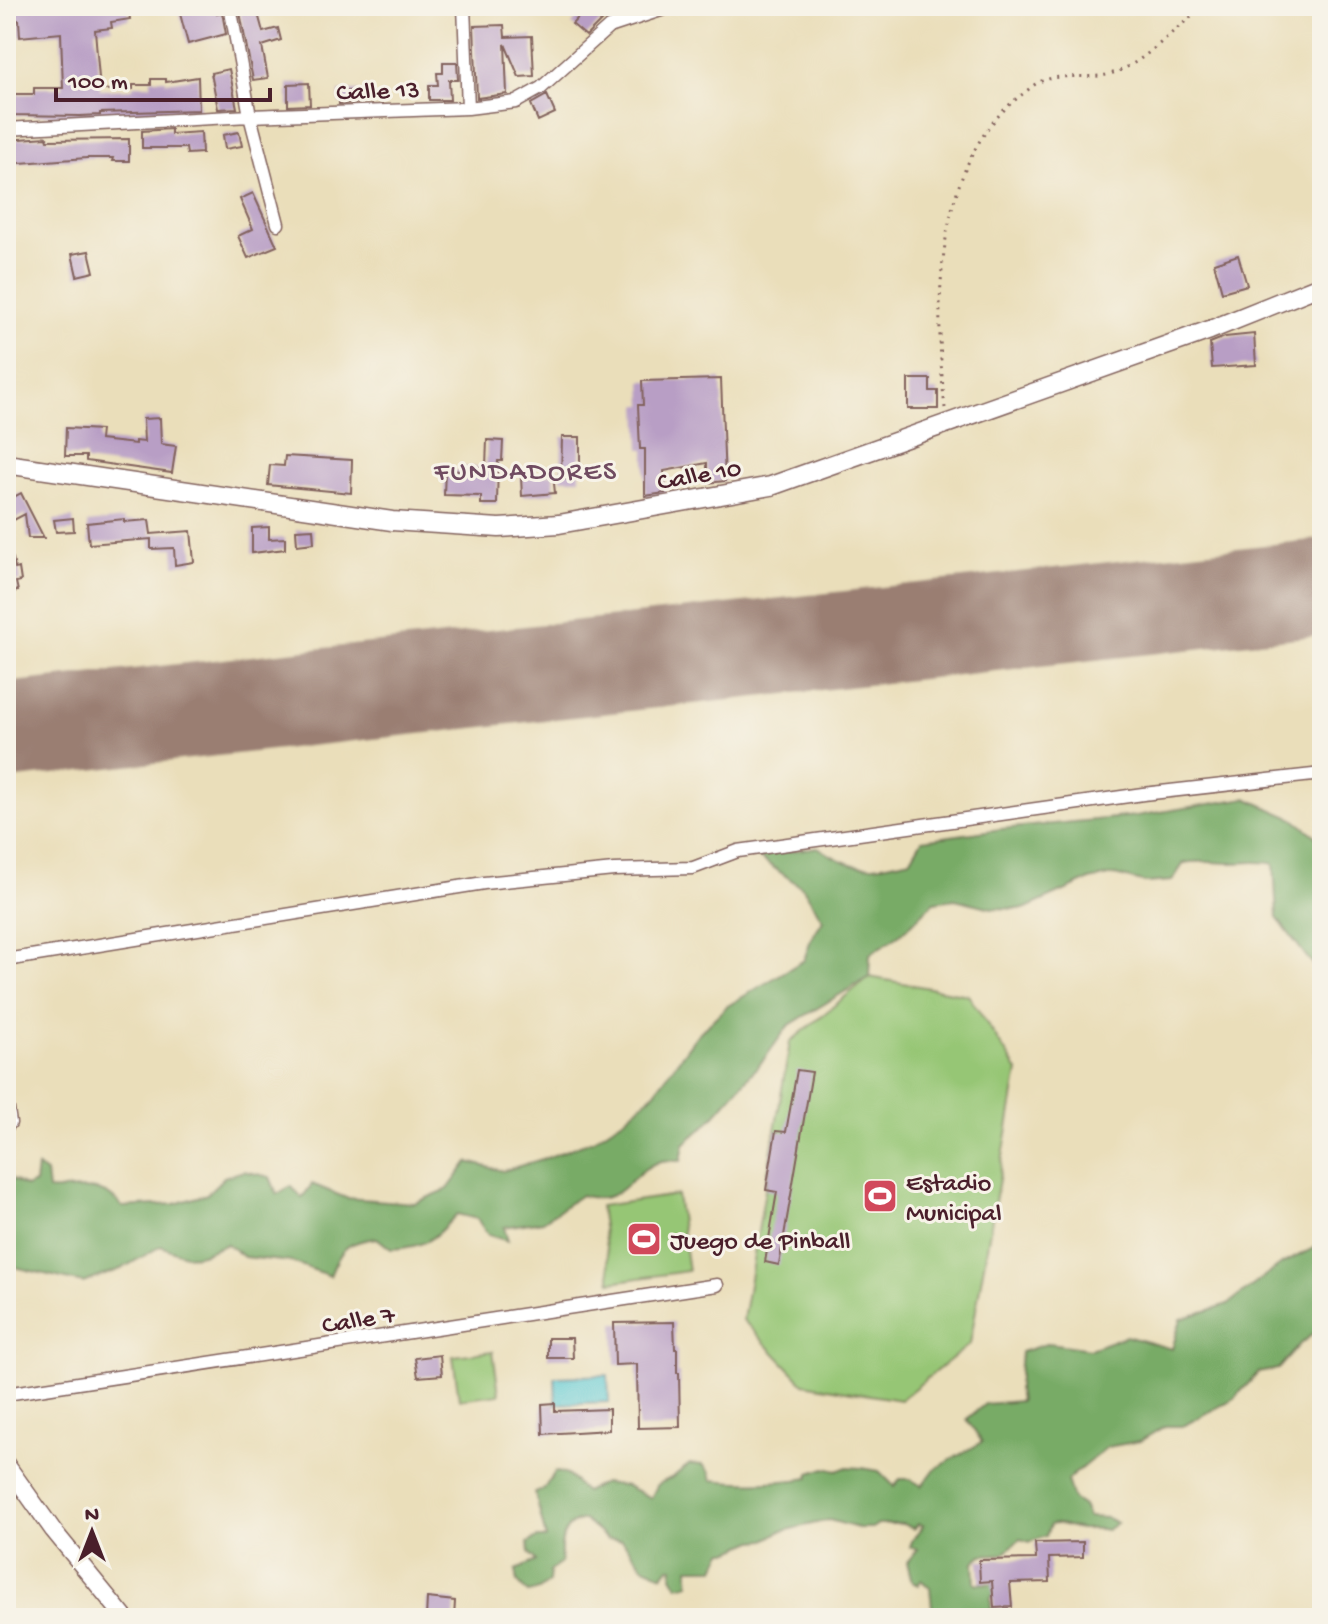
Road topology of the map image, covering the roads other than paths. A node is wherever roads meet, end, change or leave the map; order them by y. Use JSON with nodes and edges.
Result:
{"nodes":[{"id":1,"x":230,"y":6,"type":"edge"},
{"id":2,"x":464,"y":6,"type":"edge"},
{"id":3,"x":673,"y":6,"type":"edge"},
{"id":4,"x":468,"y":108,"type":"junction"},
{"id":5,"x":250,"y":116,"type":"junction"},
{"id":6,"x":6,"y":129,"type":"edge"},
{"id":7,"x":278,"y":224,"type":"dead end"},
{"id":8,"x":1322,"y":285,"type":"edge"},
{"id":9,"x":6,"y":464,"type":"edge"},
{"id":10,"x":1322,"y":774,"type":"edge"},
{"id":11,"x":6,"y":960,"type":"edge"},
{"id":12,"x":6,"y":1096,"type":"edge"},
{"id":13,"x":6,"y":1127,"type":"edge"},
{"id":14,"x":717,"y":1285,"type":"dead end"},
{"id":15,"x":6,"y":1394,"type":"edge"},
{"id":16,"x":6,"y":1464,"type":"edge"},
{"id":17,"x":125,"y":1618,"type":"edge"}],
"edges":[{"from":1,"to":5,"type":"street"},
{"from":2,"to":4,"type":"street"},
{"from":3,"to":4,"type":"street","name":"Calle 13"},
{"from":4,"to":5,"type":"street","name":"Calle 13"},
{"from":5,"to":6,"type":"street","name":"Calle 13"},
{"from":5,"to":7,"type":"street"},
{"from":8,"to":9,"type":"main road","name":"Calle 10"},
{"from":10,"to":11,"type":"street"},
{"from":12,"to":13,"type":"street"},
{"from":14,"to":15,"type":"street","name":"Calle 7"},
{"from":16,"to":17,"type":"street"}]}
